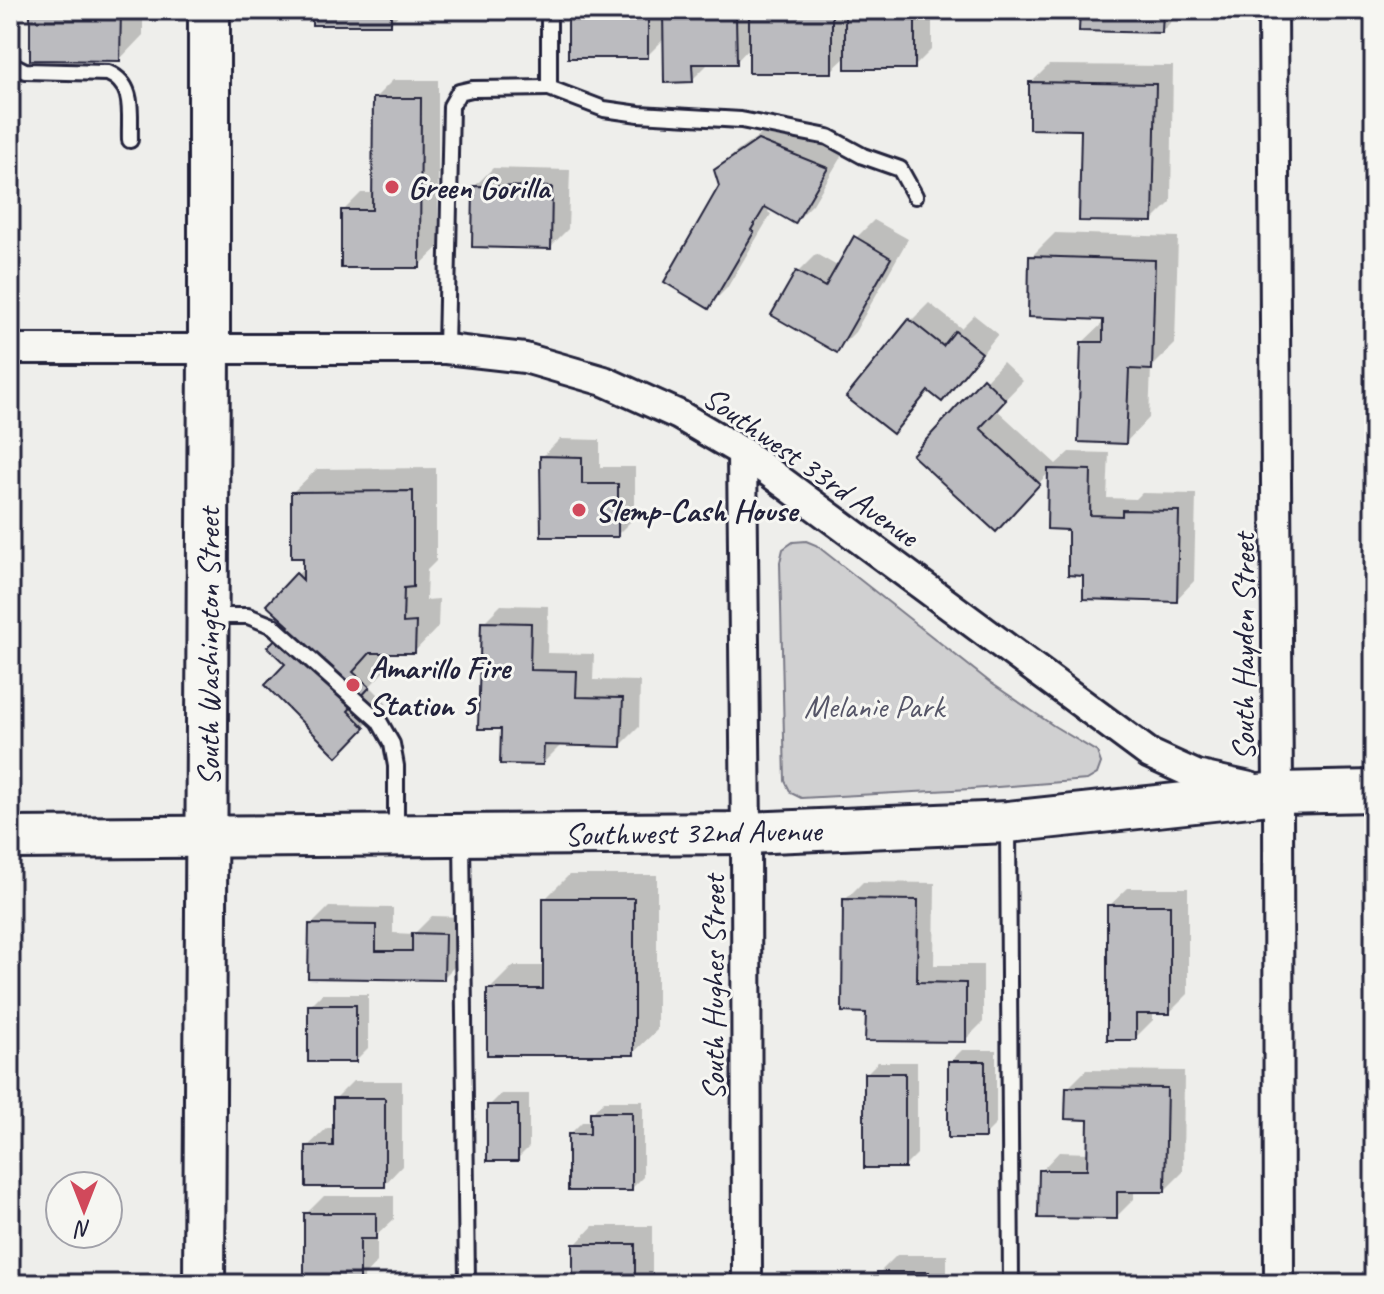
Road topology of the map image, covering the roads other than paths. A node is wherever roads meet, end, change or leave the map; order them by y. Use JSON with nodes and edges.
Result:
{"nodes":[{"id":1,"x":209,"y":10,"type":"edge"},
{"id":2,"x":549,"y":10,"type":"edge"},
{"id":3,"x":1273,"y":10,"type":"edge"},
{"id":4,"x":10,"y":61,"type":"edge"},
{"id":5,"x":549,"y":88,"type":"junction"},
{"id":6,"x":130,"y":140,"type":"dead end"},
{"id":7,"x":915,"y":196,"type":"dead end"},
{"id":8,"x":10,"y":349,"type":"edge"},
{"id":9,"x":209,"y":349,"type":"junction"},
{"id":10,"x":446,"y":349,"type":"junction"},
{"id":11,"x":742,"y":452,"type":"junction"},
{"id":12,"x":208,"y":616,"type":"junction"},
{"id":13,"x":1374,"y":791,"type":"edge"},
{"id":14,"x":1278,"y":793,"type":"junction"},
{"id":15,"x":1008,"y":822,"type":"junction"},
{"id":16,"x":746,"y":833,"type":"junction"},
{"id":17,"x":396,"y":836,"type":"junction"},
{"id":18,"x":462,"y":836,"type":"junction"},
{"id":19,"x":207,"y":837,"type":"junction"},
{"id":20,"x":10,"y":838,"type":"edge"},
{"id":21,"x":204,"y":1284,"type":"edge"},
{"id":22,"x":467,"y":1284,"type":"edge"},
{"id":23,"x":747,"y":1284,"type":"edge"},
{"id":24,"x":1011,"y":1284,"type":"edge"},
{"id":25,"x":1279,"y":1284,"type":"edge"}],
"edges":[{"from":1,"to":9,"type":"street","name":"South Washington Street"},
{"from":2,"to":5,"type":"lane"},
{"from":3,"to":14,"type":"street","name":"South Hayden Street"},
{"from":4,"to":6,"type":"lane"},
{"from":5,"to":7,"type":"lane"},
{"from":5,"to":10,"type":"lane"},
{"from":8,"to":9,"type":"street","name":"Southwest 33rd Avenue"},
{"from":9,"to":10,"type":"street","name":"Southwest 33rd Avenue"},
{"from":9,"to":12,"type":"street","name":"South Washington Street"},
{"from":10,"to":11,"type":"street","name":"Southwest 33rd Avenue"},
{"from":11,"to":14,"type":"street","name":"Southwest 33rd Avenue"},
{"from":11,"to":16,"type":"street","name":"South Hughes Street"},
{"from":12,"to":17,"type":"lane"},
{"from":12,"to":19,"type":"street","name":"South Washington Street"},
{"from":13,"to":14,"type":"street","name":"Southwest 32nd Avenue"},
{"from":14,"to":15,"type":"street","name":"Southwest 32nd Avenue"},
{"from":14,"to":25,"type":"street","name":"South Hayden Street"},
{"from":15,"to":16,"type":"street","name":"Southwest 32nd Avenue"},
{"from":15,"to":24,"type":"lane"},
{"from":16,"to":18,"type":"street","name":"Southwest 32nd Avenue"},
{"from":16,"to":23,"type":"street","name":"South Hughes Street"},
{"from":17,"to":18,"type":"street","name":"Southwest 32nd Avenue"},
{"from":17,"to":19,"type":"street","name":"Southwest 32nd Avenue"},
{"from":18,"to":22,"type":"lane"},
{"from":19,"to":20,"type":"street","name":"Southwest 32nd Avenue"},
{"from":19,"to":21,"type":"street","name":"South Washington Street"}]}
